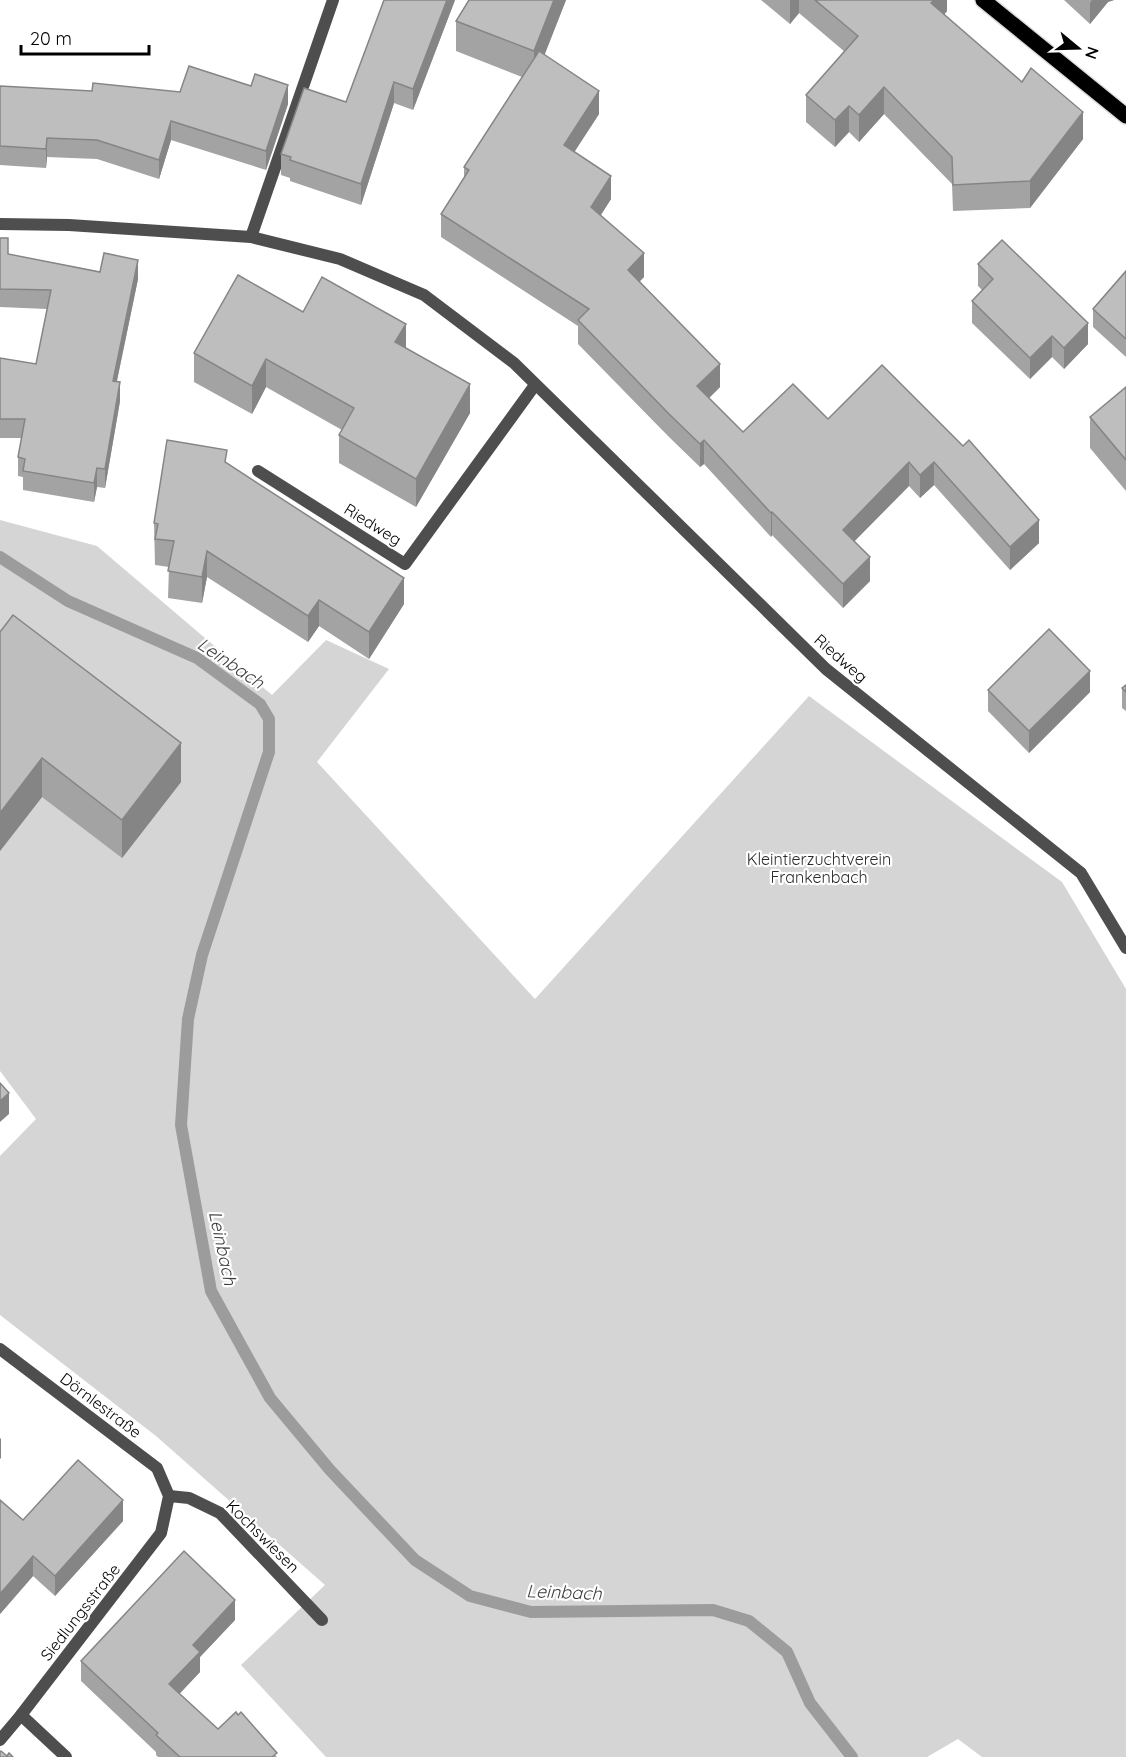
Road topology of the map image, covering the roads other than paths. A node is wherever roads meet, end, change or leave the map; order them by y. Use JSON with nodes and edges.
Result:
{"nodes":[{"id":1,"x":333,"y":0,"type":"edge"},
{"id":2,"x":983,"y":0,"type":"edge"},
{"id":3,"x":1126,"y":116,"type":"edge"},
{"id":4,"x":0,"y":224,"type":"edge"},
{"id":5,"x":251,"y":237,"type":"junction"},
{"id":6,"x":535,"y":385,"type":"junction"},
{"id":7,"x":258,"y":471,"type":"dead end"},
{"id":8,"x":1126,"y":948,"type":"edge"},
{"id":9,"x":0,"y":1349,"type":"edge"},
{"id":10,"x":169,"y":1496,"type":"junction"},
{"id":11,"x":322,"y":1620,"type":"dead end"},
{"id":12,"x":21,"y":1715,"type":"junction"},
{"id":13,"x":0,"y":1740,"type":"edge"},
{"id":14,"x":66,"y":1757,"type":"edge"}],
"edges":[{"from":1,"to":5,"type":"street"},
{"from":2,"to":3,"type":"main road"},
{"from":4,"to":5,"type":"street","name":"Riedweg"},
{"from":5,"to":6,"type":"street","name":"Riedweg"},
{"from":6,"to":7,"type":"street","name":"Riedweg"},
{"from":6,"to":8,"type":"street","name":"Riedweg"},
{"from":9,"to":10,"type":"street","name":"Dörnlestraße"},
{"from":10,"to":11,"type":"street","name":"Kochswiesen"},
{"from":10,"to":12,"type":"street","name":"Siedlungsstraße"},
{"from":12,"to":13,"type":"street","name":"Siedlungsstraße"},
{"from":12,"to":14,"type":"street"}]}
